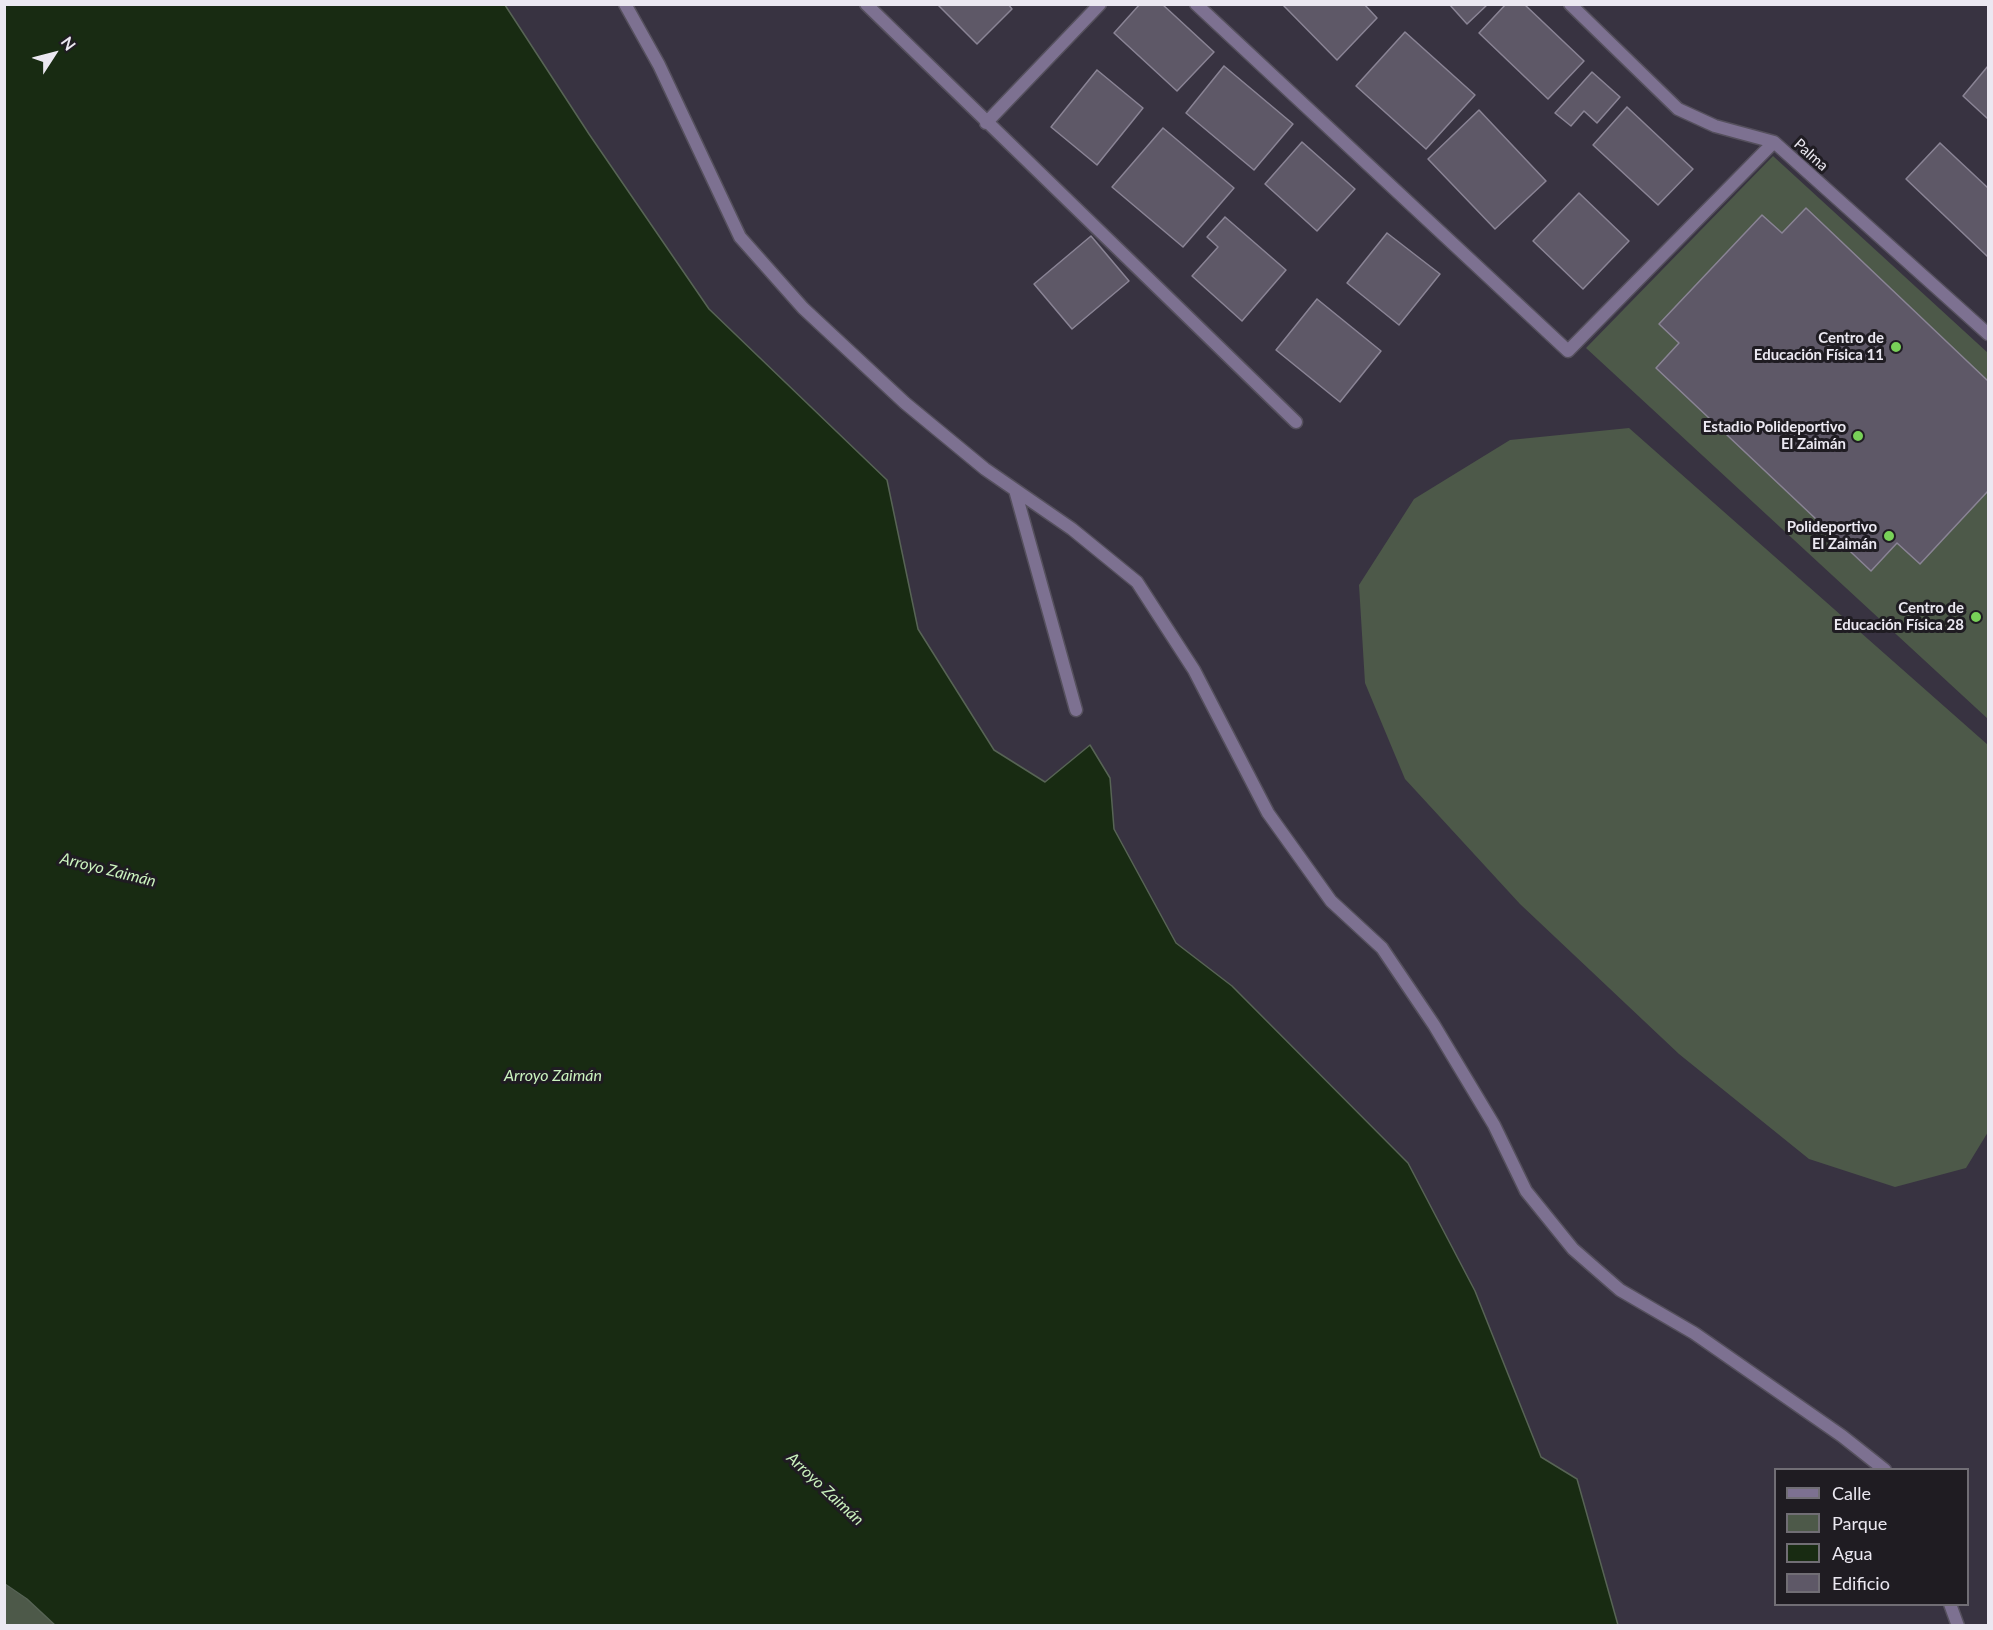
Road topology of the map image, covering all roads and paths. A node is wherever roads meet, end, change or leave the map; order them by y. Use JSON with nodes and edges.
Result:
{"nodes":[{"id":1,"x":625,"y":4,"type":"edge"},
{"id":2,"x":866,"y":4,"type":"edge"},
{"id":3,"x":1100,"y":4,"type":"edge"},
{"id":4,"x":1196,"y":4,"type":"edge"},
{"id":5,"x":1570,"y":4,"type":"edge"},
{"id":6,"x":986,"y":123,"type":"junction"},
{"id":7,"x":1774,"y":142,"type":"junction"},
{"id":8,"x":1989,"y":334,"type":"edge"},
{"id":9,"x":1296,"y":422,"type":"dead end"},
{"id":10,"x":1015,"y":490,"type":"junction"},
{"id":11,"x":1076,"y":710,"type":"dead end"},
{"id":12,"x":1882,"y":1468,"type":"edge"},
{"id":13,"x":1950,"y":1606,"type":"edge"},
{"id":14,"x":1958,"y":1626,"type":"edge"}],
"edges":[{"from":1,"to":10,"type":"street"},
{"from":2,"to":6,"type":"street"},
{"from":3,"to":6,"type":"street"},
{"from":4,"to":7,"type":"street"},
{"from":5,"to":7,"type":"street","name":"Palma"},
{"from":6,"to":9,"type":"street"},
{"from":7,"to":8,"type":"street","name":"Palma"},
{"from":10,"to":11,"type":"street"},
{"from":10,"to":12,"type":"street"},
{"from":13,"to":14,"type":"street"}]}
